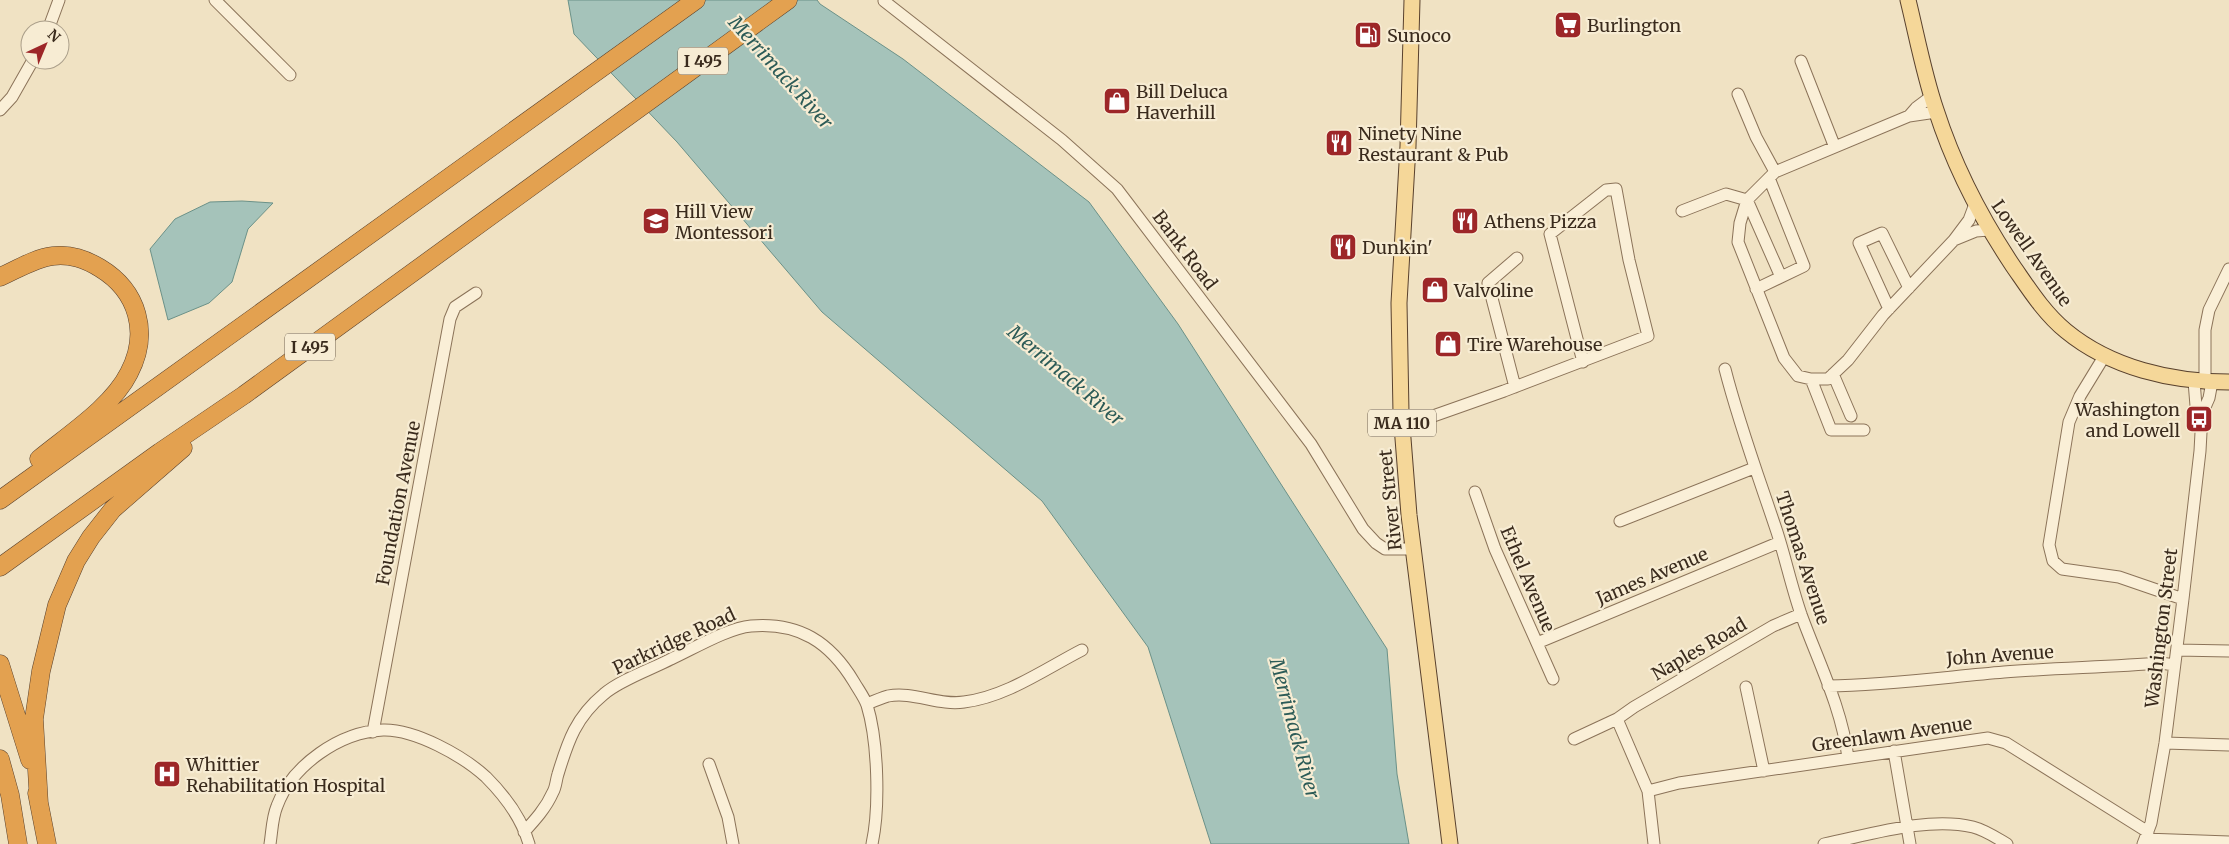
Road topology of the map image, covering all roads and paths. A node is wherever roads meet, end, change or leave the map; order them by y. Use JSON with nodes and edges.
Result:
{"nodes":[{"id":1,"x":59,"y":0,"type":"edge"},
{"id":2,"x":215,"y":0,"type":"edge"},
{"id":3,"x":696,"y":0,"type":"edge"},
{"id":4,"x":788,"y":0,"type":"edge"},
{"id":5,"x":1412,"y":0,"type":"edge"},
{"id":6,"x":1908,"y":0,"type":"edge"},
{"id":7,"x":884,"y":1,"type":"edge"},
{"id":8,"x":52,"y":20,"type":"edge"},
{"id":9,"x":1801,"y":61,"type":"dead end"},
{"id":10,"x":27,"y":70,"type":"edge"},
{"id":11,"x":290,"y":75,"type":"dead end"},
{"id":12,"x":1738,"y":94,"type":"dead end"},
{"id":13,"x":1932,"y":96,"type":"junction"},
{"id":14,"x":0,"y":110,"type":"edge"},
{"id":15,"x":1936,"y":112,"type":"junction"},
{"id":16,"x":1909,"y":116,"type":"junction"},
{"id":17,"x":1834,"y":145,"type":"junction"},
{"id":18,"x":1772,"y":175,"type":"junction"},
{"id":19,"x":1747,"y":200,"type":"junction"},
{"id":20,"x":1975,"y":204,"type":"junction"},
{"id":21,"x":1682,"y":211,"type":"dead end"},
{"id":22,"x":1989,"y":230,"type":"junction"},
{"id":23,"x":1954,"y":240,"type":"junction"},
{"id":24,"x":1518,"y":258,"type":"dead end"},
{"id":25,"x":2229,"y":269,"type":"edge"},
{"id":26,"x":0,"y":277,"type":"edge"},
{"id":27,"x":1781,"y":277,"type":"junction"},
{"id":28,"x":1909,"y":288,"type":"junction"},
{"id":29,"x":1756,"y":289,"type":"junction"},
{"id":30,"x":476,"y":293,"type":"dead end"},
{"id":31,"x":1888,"y":309,"type":"junction"},
{"id":32,"x":2105,"y":355,"type":"junction"},
{"id":33,"x":1583,"y":362,"type":"junction"},
{"id":34,"x":1724,"y":369,"type":"dead end"},
{"id":35,"x":1833,"y":374,"type":"junction"},
{"id":36,"x":1811,"y":380,"type":"junction"},
{"id":37,"x":2204,"y":381,"type":"junction"},
{"id":38,"x":2229,"y":382,"type":"edge"},
{"id":39,"x":1515,"y":387,"type":"junction"},
{"id":40,"x":244,"y":395,"type":"junction"},
{"id":41,"x":2202,"y":414,"type":"junction"},
{"id":42,"x":1851,"y":416,"type":"dead end"},
{"id":43,"x":1402,"y":427,"type":"junction"},
{"id":44,"x":1864,"y":430,"type":"dead end"},
{"id":45,"x":1754,"y":468,"type":"junction"},
{"id":46,"x":0,"y":492,"type":"edge"},
{"id":47,"x":1475,"y":492,"type":"dead end"},
{"id":48,"x":0,"y":500,"type":"edge"},
{"id":49,"x":1620,"y":521,"type":"dead end"},
{"id":50,"x":1780,"y":542,"type":"junction"},
{"id":51,"x":1414,"y":550,"type":"junction"},
{"id":52,"x":0,"y":567,"type":"edge"},
{"id":53,"x":2184,"y":599,"type":"junction"},
{"id":54,"x":1801,"y":614,"type":"junction"},
{"id":55,"x":1537,"y":643,"type":"junction"},
{"id":56,"x":1082,"y":650,"type":"dead end"},
{"id":57,"x":2177,"y":650,"type":"junction"},
{"id":58,"x":2229,"y":651,"type":"edge"},
{"id":59,"x":0,"y":664,"type":"edge"},
{"id":60,"x":2174,"y":665,"type":"junction"},
{"id":61,"x":1553,"y":679,"type":"dead end"},
{"id":62,"x":1828,"y":686,"type":"junction"},
{"id":63,"x":1746,"y":687,"type":"dead end"},
{"id":64,"x":867,"y":704,"type":"junction"},
{"id":65,"x":1618,"y":719,"type":"junction"},
{"id":66,"x":373,"y":732,"type":"junction"},
{"id":67,"x":1574,"y":739,"type":"dead end"},
{"id":68,"x":2165,"y":743,"type":"junction"},
{"id":69,"x":2229,"y":745,"type":"edge"},
{"id":70,"x":1894,"y":751,"type":"junction"},
{"id":71,"x":1848,"y":758,"type":"junction"},
{"id":72,"x":0,"y":759,"type":"edge"},
{"id":73,"x":709,"y":764,"type":"dead end"},
{"id":74,"x":1764,"y":771,"type":"junction"},
{"id":75,"x":1648,"y":791,"type":"junction"},
{"id":76,"x":39,"y":804,"type":"junction"},
{"id":77,"x":1908,"y":827,"type":"junction"},
{"id":78,"x":524,"y":832,"type":"junction"},
{"id":79,"x":2145,"y":838,"type":"edge"},
{"id":80,"x":2229,"y":842,"type":"edge"},
{"id":81,"x":18,"y":844,"type":"edge"},
{"id":82,"x":47,"y":844,"type":"edge"},
{"id":83,"x":270,"y":844,"type":"edge"},
{"id":84,"x":529,"y":844,"type":"edge"},
{"id":85,"x":733,"y":844,"type":"edge"},
{"id":86,"x":872,"y":844,"type":"edge"},
{"id":87,"x":1450,"y":844,"type":"edge"},
{"id":88,"x":1654,"y":844,"type":"edge"},
{"id":89,"x":1824,"y":844,"type":"edge"},
{"id":90,"x":1910,"y":844,"type":"edge"},
{"id":91,"x":2008,"y":844,"type":"edge"}],
"edges":[{"from":1,"to":8,"type":"street"},
{"from":2,"to":11,"type":"street"},
{"from":3,"to":48,"type":"highway"},
{"from":4,"to":40,"type":"highway","number":"I 495"},
{"from":5,"to":43,"type":"main road","name":"River Street","number":"MA 110"},
{"from":6,"to":13,"type":"main road","name":"Lowell Avenue"},
{"from":7,"to":51,"type":"street","name":"Bank Road"},
{"from":9,"to":17,"type":"street"},
{"from":10,"to":14,"type":"street"},
{"from":12,"to":18,"type":"street"},
{"from":13,"to":15,"type":"main road","name":"Lowell Avenue"},
{"from":13,"to":16,"type":"street"},
{"from":15,"to":16,"type":"street"},
{"from":15,"to":20,"type":"main road","name":"Lowell Avenue"},
{"from":16,"to":17,"type":"street"},
{"from":17,"to":18,"type":"street"},
{"from":18,"to":19,"type":"street"},
{"from":18,"to":27,"type":"street"},
{"from":19,"to":21,"type":"street"},
{"from":19,"to":27,"type":"street"},
{"from":19,"to":29,"type":"street"},
{"from":20,"to":22,"type":"main road","name":"Lowell Avenue"},
{"from":20,"to":23,"type":"street"},
{"from":22,"to":23,"type":"street"},
{"from":22,"to":32,"type":"main road","name":"Lowell Avenue"},
{"from":23,"to":28,"type":"street"},
{"from":24,"to":39,"type":"street"},
{"from":25,"to":37,"type":"street"},
{"from":26,"to":46,"type":"highway"},
{"from":27,"to":29,"type":"street"},
{"from":28,"to":31,"type":"street"},
{"from":28,"to":31,"type":"street"},
{"from":29,"to":36,"type":"street"},
{"from":30,"to":66,"type":"street","name":"Foundation Avenue"},
{"from":31,"to":35,"type":"street"},
{"from":32,"to":37,"type":"main road","name":"Lowell Avenue"},
{"from":32,"to":53,"type":"street"},
{"from":33,"to":33,"type":"street"},
{"from":33,"to":39,"type":"street"},
{"from":34,"to":45,"type":"street","name":"Thomas Avenue"},
{"from":35,"to":36,"type":"street"},
{"from":35,"to":42,"type":"street"},
{"from":36,"to":44,"type":"street"},
{"from":37,"to":38,"type":"main road","name":"Lowell Avenue"},
{"from":37,"to":41,"type":"street","name":"Washington Street"},
{"from":37,"to":41,"type":"street","name":"Washington Street"},
{"from":39,"to":43,"type":"street"},
{"from":40,"to":52,"type":"highway","number":"I 495"},
{"from":40,"to":76,"type":"highway"},
{"from":41,"to":53,"type":"street","name":"Washington Street"},
{"from":43,"to":51,"type":"main road","name":"River Street","number":"MA 110"},
{"from":45,"to":49,"type":"street"},
{"from":45,"to":50,"type":"street","name":"Thomas Avenue"},
{"from":47,"to":55,"type":"street","name":"Ethel Avenue"},
{"from":50,"to":54,"type":"street","name":"Thomas Avenue"},
{"from":50,"to":55,"type":"street","name":"James Avenue"},
{"from":51,"to":87,"type":"main road","name":"River Street","number":"MA 110"},
{"from":53,"to":57,"type":"street","name":"Washington Street"},
{"from":54,"to":62,"type":"street","name":"Thomas Avenue"},
{"from":54,"to":65,"type":"street","name":"Naples Road"},
{"from":55,"to":61,"type":"street","name":"Ethel Avenue"},
{"from":56,"to":64,"type":"street"},
{"from":57,"to":58,"type":"street"},
{"from":57,"to":60,"type":"street","name":"Washington Street"},
{"from":59,"to":76,"type":"highway"},
{"from":60,"to":62,"type":"street","name":"John Avenue"},
{"from":60,"to":68,"type":"street","name":"Washington Street"},
{"from":62,"to":71,"type":"street","name":"Thomas Avenue"},
{"from":63,"to":74,"type":"street"},
{"from":64,"to":78,"type":"street","name":"Parkridge Road"},
{"from":64,"to":86,"type":"street","name":"Parkridge Road"},
{"from":65,"to":67,"type":"street","name":"Naples Road"},
{"from":65,"to":75,"type":"street"},
{"from":66,"to":78,"type":"street"},
{"from":66,"to":83,"type":"street"},
{"from":68,"to":69,"type":"street"},
{"from":68,"to":79,"type":"street","name":"Washington Street"},
{"from":70,"to":71,"type":"street","name":"Greenlawn Avenue"},
{"from":70,"to":77,"type":"street"},
{"from":70,"to":79,"type":"street","name":"Greenlawn Avenue"},
{"from":71,"to":74,"type":"street","name":"Greenlawn Avenue"},
{"from":72,"to":81,"type":"highway"},
{"from":73,"to":85,"type":"street"},
{"from":74,"to":75,"type":"street","name":"Greenlawn Avenue"},
{"from":75,"to":88,"type":"street"},
{"from":76,"to":82,"type":"highway"},
{"from":77,"to":89,"type":"street"},
{"from":77,"to":90,"type":"street"},
{"from":77,"to":91,"type":"street"},
{"from":78,"to":84,"type":"street"},
{"from":79,"to":80,"type":"street"}]}
